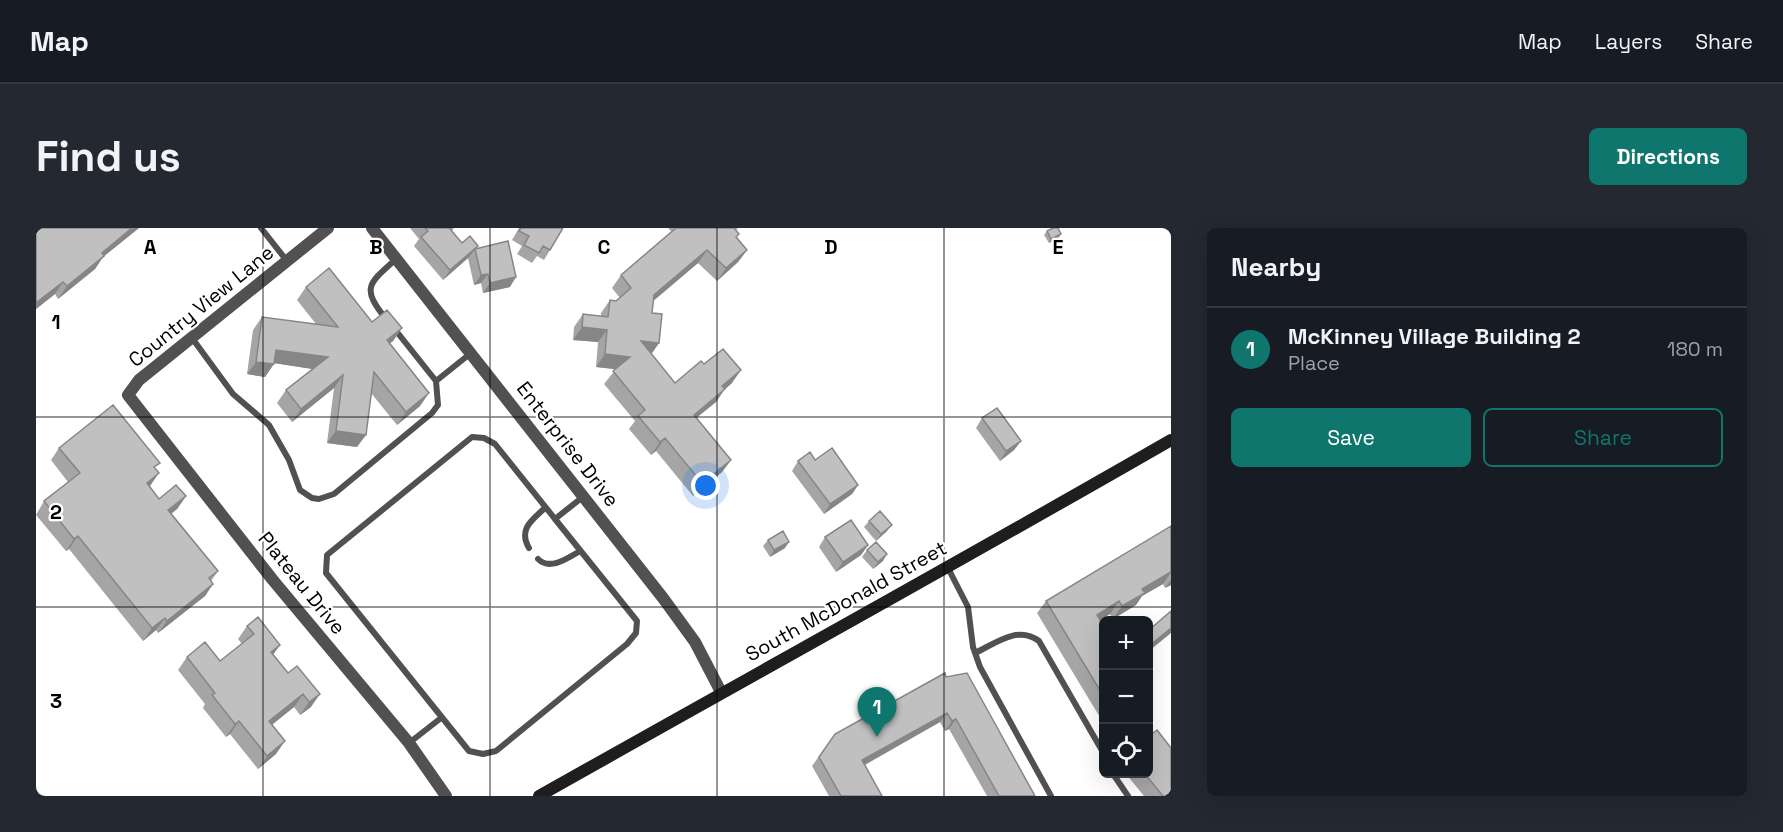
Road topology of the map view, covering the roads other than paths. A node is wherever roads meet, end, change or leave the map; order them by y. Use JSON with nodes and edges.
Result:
{"nodes":[{"id":1,"x":261,"y":228,"type":"edge"},
{"id":2,"x":328,"y":228,"type":"edge"},
{"id":3,"x":372,"y":228,"type":"edge"},
{"id":4,"x":396,"y":259,"type":"junction"},
{"id":5,"x":287,"y":261,"type":"junction"},
{"id":6,"x":192,"y":337,"type":"junction"},
{"id":7,"x":471,"y":352,"type":"junction"},
{"id":8,"x":436,"y":381,"type":"junction"},
{"id":9,"x":128,"y":395,"type":"joint"},
{"id":10,"x":1171,"y":440,"type":"edge"},
{"id":11,"x":585,"y":495,"type":"junction"},
{"id":12,"x":545,"y":508,"type":"junction"},
{"id":13,"x":555,"y":519,"type":"junction"},
{"id":14,"x":530,"y":548,"type":"dead end"},
{"id":15,"x":580,"y":551,"type":"junction"},
{"id":16,"x":538,"y":559,"type":"dead end"},
{"id":17,"x":948,"y":568,"type":"junction"},
{"id":18,"x":975,"y":653,"type":"junction"},
{"id":19,"x":721,"y":692,"type":"junction"},
{"id":20,"x":441,"y":718,"type":"junction"},
{"id":21,"x":409,"y":743,"type":"junction"},
{"id":22,"x":1099,"y":745,"type":"edge"},
{"id":23,"x":1116,"y":778,"type":"edge"},
{"id":24,"x":446,"y":796,"type":"edge"},
{"id":25,"x":539,"y":796,"type":"edge"},
{"id":26,"x":1051,"y":796,"type":"edge"},
{"id":27,"x":1128,"y":796,"type":"edge"}],
"edges":[{"from":1,"to":5,"type":"lane"},
{"from":2,"to":5,"type":"street","name":"Country View Lane"},
{"from":3,"to":4,"type":"street","name":"Enterprise Drive"},
{"from":4,"to":7,"type":"street","name":"Enterprise Drive"},
{"from":4,"to":8,"type":"lane"},
{"from":5,"to":6,"type":"street","name":"Country View Lane"},
{"from":6,"to":8,"type":"lane"},
{"from":6,"to":9,"type":"street","name":"Country View Lane"},
{"from":7,"to":8,"type":"lane"},
{"from":7,"to":11,"type":"street","name":"Enterprise Drive"},
{"from":9,"to":21,"type":"street","name":"Plateau Drive"},
{"from":10,"to":17,"type":"main road","name":"South McDonald Street"},
{"from":11,"to":13,"type":"lane"},
{"from":11,"to":19,"type":"street","name":"Enterprise Drive"},
{"from":12,"to":13,"type":"lane"},
{"from":12,"to":14,"type":"lane"},
{"from":12,"to":20,"type":"lane"},
{"from":13,"to":15,"type":"lane"},
{"from":15,"to":16,"type":"lane"},
{"from":15,"to":20,"type":"lane"},
{"from":17,"to":18,"type":"lane"},
{"from":17,"to":19,"type":"main road","name":"South McDonald Street"},
{"from":18,"to":22,"type":"lane"},
{"from":18,"to":26,"type":"lane"},
{"from":19,"to":25,"type":"main road","name":"South McDonald Street"},
{"from":20,"to":21,"type":"lane"},
{"from":21,"to":24,"type":"street","name":"Plateau Drive"},
{"from":23,"to":27,"type":"lane"}]}
